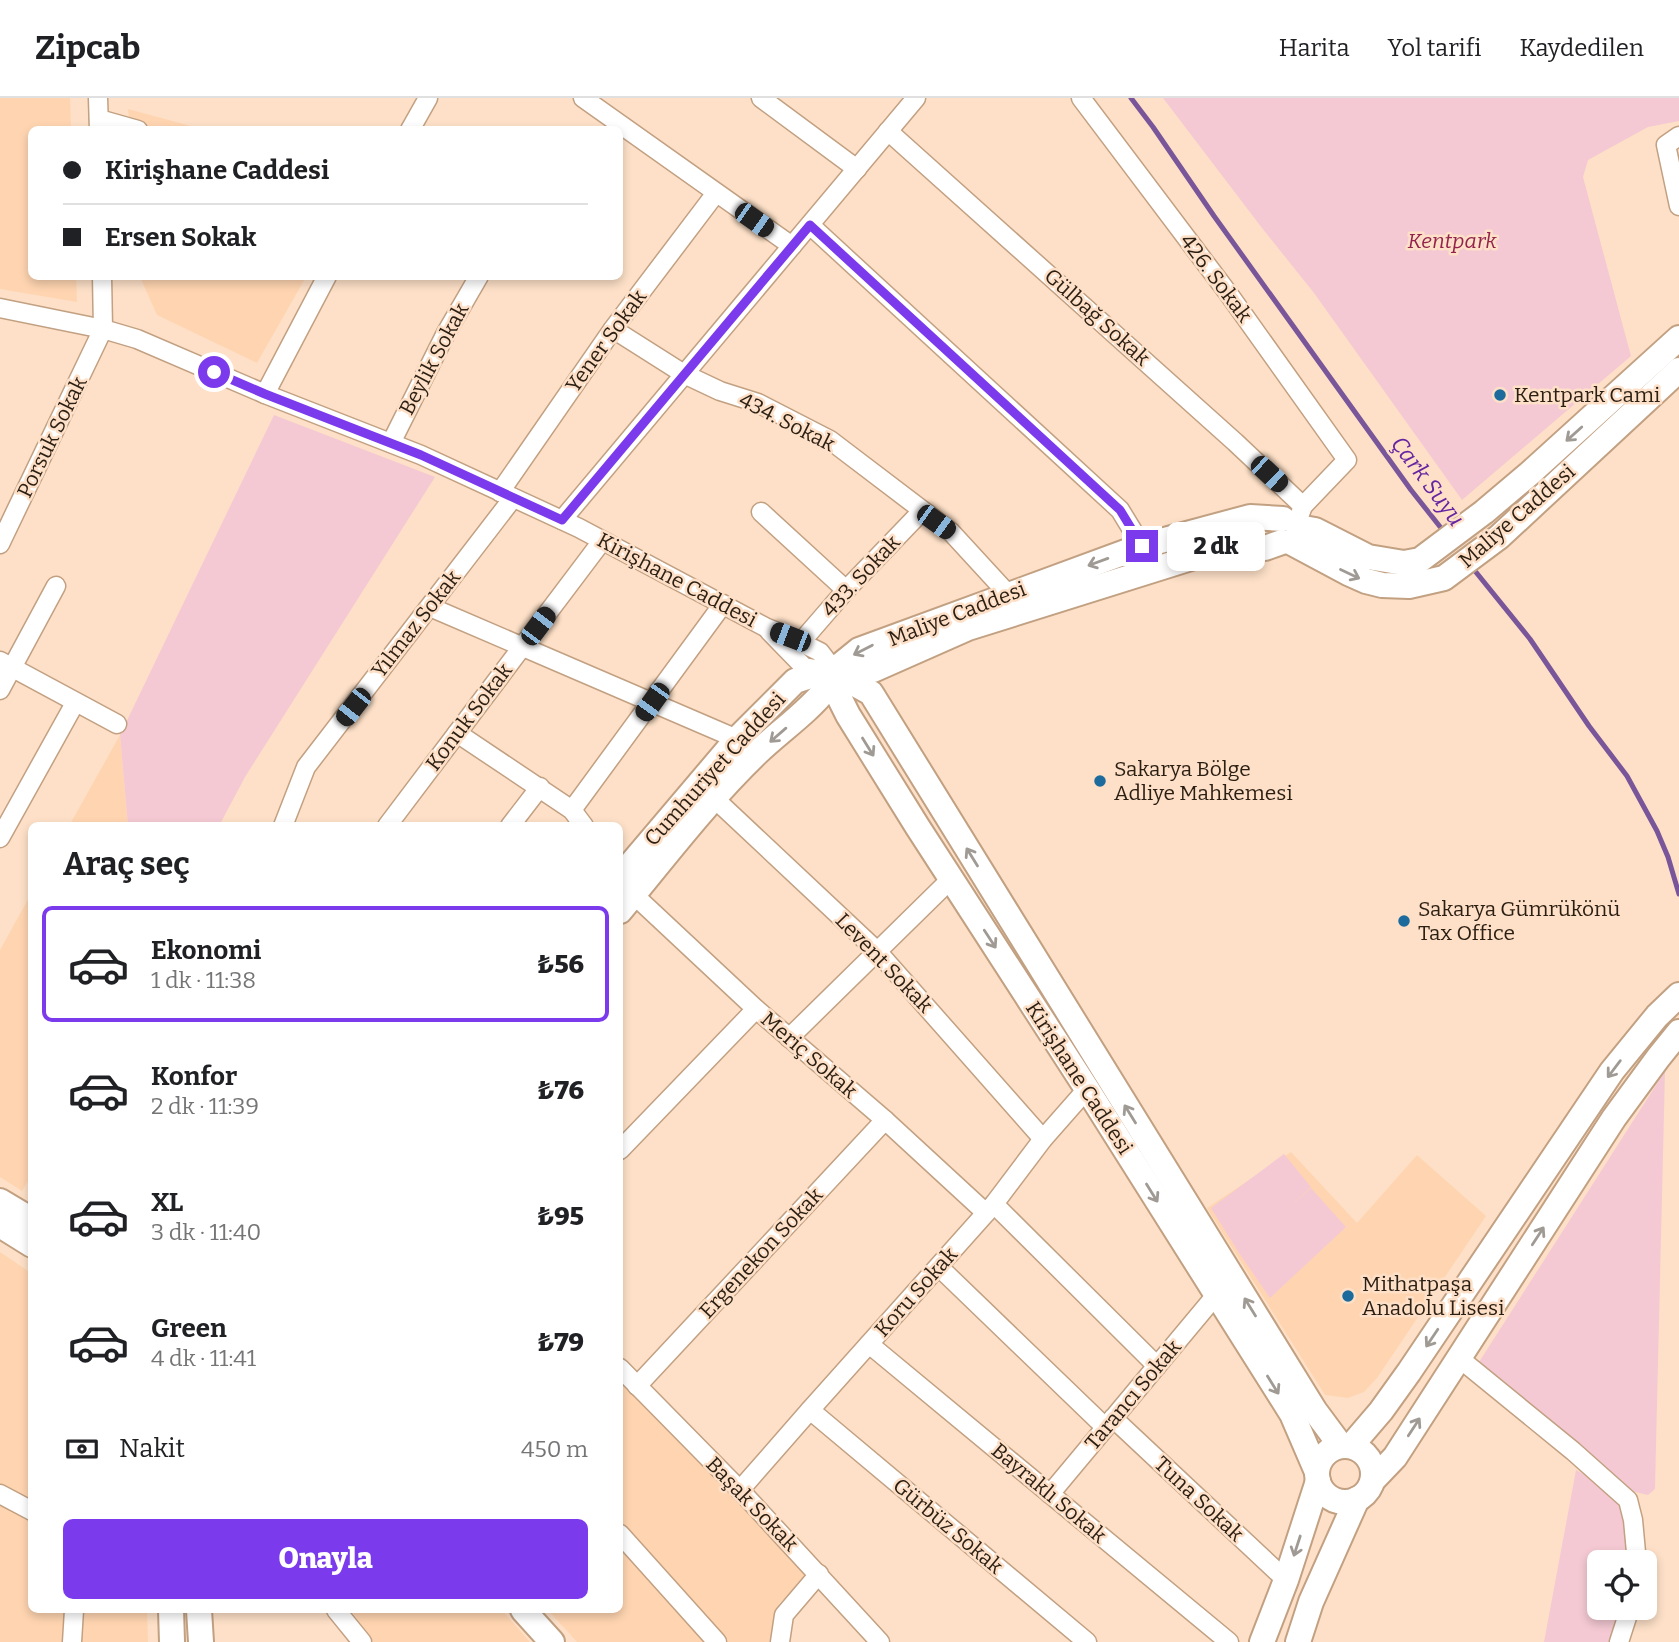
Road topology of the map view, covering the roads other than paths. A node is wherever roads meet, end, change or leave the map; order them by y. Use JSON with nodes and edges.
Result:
{"nodes":[{"id":1,"x":98,"y":98,"type":"edge"},
{"id":2,"x":428,"y":98,"type":"edge"},
{"id":3,"x":583,"y":98,"type":"edge"},
{"id":4,"x":761,"y":98,"type":"edge"},
{"id":5,"x":916,"y":98,"type":"edge"},
{"id":6,"x":1081,"y":98,"type":"edge"},
{"id":7,"x":99,"y":124,"type":"edge"},
{"id":8,"x":412,"y":126,"type":"edge"},
{"id":9,"x":622,"y":126,"type":"edge"},
{"id":10,"x":623,"y":127,"type":"edge"},
{"id":11,"x":888,"y":131,"type":"junction"},
{"id":12,"x":1679,"y":136,"type":"edge"},
{"id":13,"x":857,"y":169,"type":"junction"},
{"id":14,"x":716,"y":193,"type":"junction"},
{"id":15,"x":1679,"y":206,"type":"edge"},
{"id":16,"x":810,"y":225,"type":"junction"},
{"id":17,"x":792,"y":246,"type":"junction"},
{"id":18,"x":102,"y":280,"type":"edge"},
{"id":19,"x":325,"y":280,"type":"edge"},
{"id":20,"x":477,"y":280,"type":"edge"},
{"id":21,"x":0,"y":308,"type":"edge"},
{"id":22,"x":103,"y":329,"type":"junction"},
{"id":23,"x":613,"y":329,"type":"junction"},
{"id":24,"x":1679,"y":338,"type":"edge"},
{"id":25,"x":1679,"y":370,"type":"edge"},
{"id":26,"x":684,"y":374,"type":"junction"},
{"id":27,"x":265,"y":394,"type":"junction"},
{"id":28,"x":391,"y":443,"type":"junction"},
{"id":29,"x":507,"y":495,"type":"junction"},
{"id":30,"x":922,"y":511,"type":"junction"},
{"id":31,"x":761,"y":512,"type":"dead end"},
{"id":32,"x":562,"y":520,"type":"junction"},
{"id":33,"x":1292,"y":526,"type":"junction"},
{"id":34,"x":602,"y":541,"type":"junction"},
{"id":35,"x":0,"y":544,"type":"edge"},
{"id":36,"x":1142,"y":546,"type":"junction"},
{"id":37,"x":56,"y":586,"type":"dead end"},
{"id":38,"x":846,"y":590,"type":"junction"},
{"id":39,"x":1008,"y":594,"type":"junction"},
{"id":40,"x":723,"y":604,"type":"junction"},
{"id":41,"x":430,"y":607,"type":"junction"},
{"id":42,"x":767,"y":628,"type":"junction"},
{"id":43,"x":801,"y":642,"type":"junction"},
{"id":44,"x":522,"y":647,"type":"junction"},
{"id":45,"x":6,"y":665,"type":"edge"},
{"id":46,"x":832,"y":675,"type":"junction"},
{"id":47,"x":0,"y":690,"type":"edge"},
{"id":48,"x":652,"y":702,"type":"junction"},
{"id":49,"x":75,"y":703,"type":"junction"},
{"id":50,"x":117,"y":724,"type":"dead end"},
{"id":51,"x":457,"y":733,"type":"junction"},
{"id":52,"x":737,"y":739,"type":"junction"},
{"id":53,"x":540,"y":787,"type":"junction"},
{"id":54,"x":715,"y":799,"type":"junction"},
{"id":55,"x":572,"y":810,"type":"junction"},
{"id":56,"x":285,"y":822,"type":"edge"},
{"id":57,"x":390,"y":822,"type":"edge"},
{"id":58,"x":513,"y":822,"type":"edge"},
{"id":59,"x":581,"y":822,"type":"edge"},
{"id":60,"x":0,"y":838,"type":"edge"},
{"id":61,"x":951,"y":879,"type":"junction"},
{"id":62,"x":623,"y":886,"type":"edge"},
{"id":63,"x":877,"y":951,"type":"junction"},
{"id":64,"x":1679,"y":995,"type":"edge"},
{"id":65,"x":756,"y":1009,"type":"junction"},
{"id":66,"x":1679,"y":1032,"type":"edge"},
{"id":67,"x":789,"y":1038,"type":"junction"},
{"id":68,"x":1087,"y":1089,"type":"junction"},
{"id":69,"x":885,"y":1120,"type":"junction"},
{"id":70,"x":1043,"y":1139,"type":"junction"},
{"id":71,"x":623,"y":1147,"type":"edge"},
{"id":72,"x":0,"y":1201,"type":"edge"},
{"id":73,"x":990,"y":1209,"type":"junction"},
{"id":74,"x":28,"y":1218,"type":"edge"},
{"id":75,"x":0,"y":1225,"type":"edge"},
{"id":76,"x":28,"y":1242,"type":"edge"},
{"id":77,"x":939,"y":1267,"type":"junction"},
{"id":78,"x":1216,"y":1295,"type":"junction"},
{"id":79,"x":869,"y":1344,"type":"junction"},
{"id":80,"x":1459,"y":1358,"type":"junction"},
{"id":81,"x":1157,"y":1366,"type":"junction"},
{"id":82,"x":623,"y":1371,"type":"edge"},
{"id":83,"x":637,"y":1386,"type":"junction"},
{"id":84,"x":810,"y":1410,"type":"junction"},
{"id":85,"x":1109,"y":1423,"type":"junction"},
{"id":86,"x":1346,"y":1446,"type":"junction"},
{"id":87,"x":1318,"y":1476,"type":"junction"},
{"id":88,"x":740,"y":1490,"type":"junction"},
{"id":89,"x":1365,"y":1490,"type":"junction"},
{"id":90,"x":0,"y":1494,"type":"edge"},
{"id":91,"x":1050,"y":1494,"type":"junction"},
{"id":92,"x":28,"y":1509,"type":"edge"},
{"id":93,"x":623,"y":1537,"type":"edge"},
{"id":94,"x":1636,"y":1550,"type":"edge"},
{"id":95,"x":819,"y":1574,"type":"junction"},
{"id":96,"x":1286,"y":1580,"type":"junction"},
{"id":97,"x":74,"y":1613,"type":"edge"},
{"id":98,"x":171,"y":1613,"type":"edge"},
{"id":99,"x":199,"y":1613,"type":"edge"},
{"id":100,"x":338,"y":1613,"type":"edge"},
{"id":101,"x":526,"y":1613,"type":"edge"},
{"id":102,"x":1626,"y":1620,"type":"edge"},
{"id":103,"x":72,"y":1642,"type":"edge"},
{"id":104,"x":172,"y":1642,"type":"edge"},
{"id":105,"x":201,"y":1642,"type":"edge"},
{"id":106,"x":362,"y":1642,"type":"edge"},
{"id":107,"x":552,"y":1642,"type":"edge"},
{"id":108,"x":717,"y":1642,"type":"edge"},
{"id":109,"x":780,"y":1642,"type":"edge"},
{"id":110,"x":880,"y":1642,"type":"edge"},
{"id":111,"x":1087,"y":1642,"type":"edge"},
{"id":112,"x":1229,"y":1642,"type":"edge"},
{"id":113,"x":1262,"y":1642,"type":"edge"},
{"id":114,"x":1298,"y":1642,"type":"edge"},
{"id":115,"x":1619,"y":1642,"type":"edge"}],
"edges":[{"from":1,"to":7,"type":"street"},
{"from":2,"to":8,"type":"street"},
{"from":3,"to":9,"type":"street"},
{"from":4,"to":13,"type":"street"},
{"from":5,"to":11,"type":"street"},
{"from":6,"to":33,"type":"street","name":"426. Sokak"},
{"from":10,"to":14,"type":"street"},
{"from":11,"to":13,"type":"street"},
{"from":11,"to":33,"type":"street","name":"Gülbağ Sokak"},
{"from":12,"to":15,"type":"street"},
{"from":13,"to":16,"type":"street"},
{"from":14,"to":17,"type":"street"},
{"from":14,"to":23,"type":"street","name":"Yener Sokak"},
{"from":16,"to":17,"type":"street"},
{"from":16,"to":36,"type":"street"},
{"from":17,"to":26,"type":"street"},
{"from":18,"to":22,"type":"street"},
{"from":19,"to":27,"type":"street"},
{"from":20,"to":28,"type":"street","name":"Beylik Sokak"},
{"from":21,"to":22,"type":"street","name":"Kirişhane Caddesi"},
{"from":22,"to":27,"type":"street","name":"Kirişhane Caddesi"},
{"from":22,"to":35,"type":"street","name":"Porsuk Sokak"},
{"from":23,"to":26,"type":"street","name":"434. Sokak"},
{"from":23,"to":29,"type":"street","name":"Yener Sokak"},
{"from":24,"to":33,"type":"main road","name":"Maliye Caddesi","one_way":true},
{"from":33,"to":25,"type":"main road","name":"Maliye Caddesi","one_way":true},
{"from":26,"to":30,"type":"street","name":"434. Sokak"},
{"from":26,"to":32,"type":"street"},
{"from":27,"to":28,"type":"street","name":"Kirişhane Caddesi"},
{"from":28,"to":29,"type":"street","name":"Kirişhane Caddesi"},
{"from":29,"to":32,"type":"street","name":"Kirişhane Caddesi"},
{"from":29,"to":41,"type":"street","name":"Yılmaz Sokak"},
{"from":30,"to":38,"type":"street","name":"433. Sokak"},
{"from":30,"to":39,"type":"street","name":"434. Sokak"},
{"from":31,"to":38,"type":"street"},
{"from":32,"to":34,"type":"street","name":"Kirişhane Caddesi"},
{"from":33,"to":36,"type":"main road","name":"Maliye Caddesi"},
{"from":33,"to":46,"type":"main road","name":"Maliye Caddesi"},
{"from":34,"to":40,"type":"street","name":"Kirişhane Caddesi"},
{"from":34,"to":44,"type":"street","name":"Konuk Sokak"},
{"from":36,"to":39,"type":"main road","name":"Maliye Caddesi","one_way":true},
{"from":37,"to":45,"type":"street"},
{"from":38,"to":43,"type":"street","name":"433. Sokak"},
{"from":39,"to":46,"type":"main road","name":"Maliye Caddesi","one_way":true},
{"from":40,"to":42,"type":"street","name":"Kirişhane Caddesi"},
{"from":40,"to":48,"type":"street"},
{"from":41,"to":44,"type":"street"},
{"from":41,"to":56,"type":"street","name":"Yılmaz Sokak"},
{"from":42,"to":43,"type":"street","name":"Kirişhane Caddesi"},
{"from":42,"to":46,"type":"street","name":"Kirişhane Caddesi"},
{"from":43,"to":46,"type":"street","name":"Kirişhane Caddesi"},
{"from":44,"to":48,"type":"street"},
{"from":44,"to":51,"type":"street","name":"Konuk Sokak"},
{"from":45,"to":47,"type":"street"},
{"from":45,"to":49,"type":"street"},
{"from":46,"to":52,"type":"main road","name":"Cumhuriyet Caddesi"},
{"from":46,"to":54,"type":"main road","name":"Cumhuriyet Caddesi","one_way":true},
{"from":46,"to":61,"type":"main road","name":"Kirişhane Caddesi","one_way":true},
{"from":86,"to":46,"type":"main road","name":"Kirişhane Caddesi","one_way":true},
{"from":48,"to":52,"type":"street"},
{"from":48,"to":55,"type":"street"},
{"from":49,"to":50,"type":"street"},
{"from":49,"to":60,"type":"street"},
{"from":51,"to":53,"type":"street"},
{"from":51,"to":57,"type":"street","name":"Konuk Sokak"},
{"from":52,"to":62,"type":"main road","name":"Cumhuriyet Caddesi"},
{"from":53,"to":55,"type":"street"},
{"from":53,"to":58,"type":"street"},
{"from":54,"to":62,"type":"main road","name":"Cumhuriyet Caddesi"},
{"from":54,"to":63,"type":"street","name":"Levent Sokak"},
{"from":55,"to":59,"type":"street"},
{"from":61,"to":63,"type":"street"},
{"from":61,"to":68,"type":"main road","name":"Kirişhane Caddesi","one_way":true},
{"from":62,"to":65,"type":"street","name":"Meriç Sokak"},
{"from":63,"to":67,"type":"street"},
{"from":63,"to":70,"type":"street","name":"Levent Sokak"},
{"from":64,"to":86,"type":"main road","one_way":true},
{"from":65,"to":67,"type":"street","name":"Meriç Sokak"},
{"from":65,"to":71,"type":"street"},
{"from":80,"to":66,"type":"main road","one_way":true},
{"from":67,"to":69,"type":"street","name":"Meriç Sokak"},
{"from":68,"to":70,"type":"street","name":"Koru Sokak"},
{"from":68,"to":78,"type":"main road","name":"Kirişhane Caddesi","one_way":true},
{"from":69,"to":73,"type":"street","name":"Meriç Sokak"},
{"from":69,"to":83,"type":"street","name":"Ergenekon Sokak"},
{"from":70,"to":73,"type":"street","name":"Koru Sokak"},
{"from":72,"to":74,"type":"main road"},
{"from":73,"to":77,"type":"street","name":"Koru Sokak"},
{"from":73,"to":81,"type":"street","name":"Meriç Sokak"},
{"from":75,"to":76,"type":"main road"},
{"from":77,"to":79,"type":"street","name":"Koru Sokak"},
{"from":77,"to":85,"type":"street","name":"Tuna Sokak"},
{"from":78,"to":81,"type":"street","name":"Tarancı Sokak"},
{"from":78,"to":87,"type":"main road","name":"Kirişhane Caddesi","one_way":true},
{"from":79,"to":84,"type":"street","name":"Koru Sokak"},
{"from":79,"to":91,"type":"street","name":"Bayraklı Sokak"},
{"from":89,"to":80,"type":"main road","one_way":true},
{"from":80,"to":94,"type":"street"},
{"from":81,"to":85,"type":"street","name":"Tarancı Sokak"},
{"from":82,"to":83,"type":"street","name":"Başak Sokak"},
{"from":83,"to":88,"type":"street","name":"Başak Sokak"},
{"from":84,"to":88,"type":"street","name":"Koru Sokak"},
{"from":84,"to":111,"type":"street","name":"Gürbüz Sokak"},
{"from":85,"to":91,"type":"street","name":"Tarancı Sokak"},
{"from":85,"to":96,"type":"street","name":"Tuna Sokak"},
{"from":86,"to":87,"type":"main road"},
{"from":86,"to":89,"type":"main road"},
{"from":87,"to":89,"type":"main road"},
{"from":87,"to":96,"type":"main road","one_way":true},
{"from":88,"to":95,"type":"street","name":"Başak Sokak"},
{"from":89,"to":114,"type":"main road"},
{"from":90,"to":92,"type":"street"},
{"from":91,"to":112,"type":"street","name":"Bayraklı Sokak"},
{"from":93,"to":108,"type":"street"},
{"from":95,"to":109,"type":"street"},
{"from":95,"to":110,"type":"street","name":"Başak Sokak"},
{"from":96,"to":113,"type":"main road"},
{"from":97,"to":103,"type":"street"},
{"from":98,"to":104,"type":"main road"},
{"from":99,"to":105,"type":"main road"},
{"from":100,"to":106,"type":"street"},
{"from":101,"to":107,"type":"main road"},
{"from":102,"to":115,"type":"street"}]}
